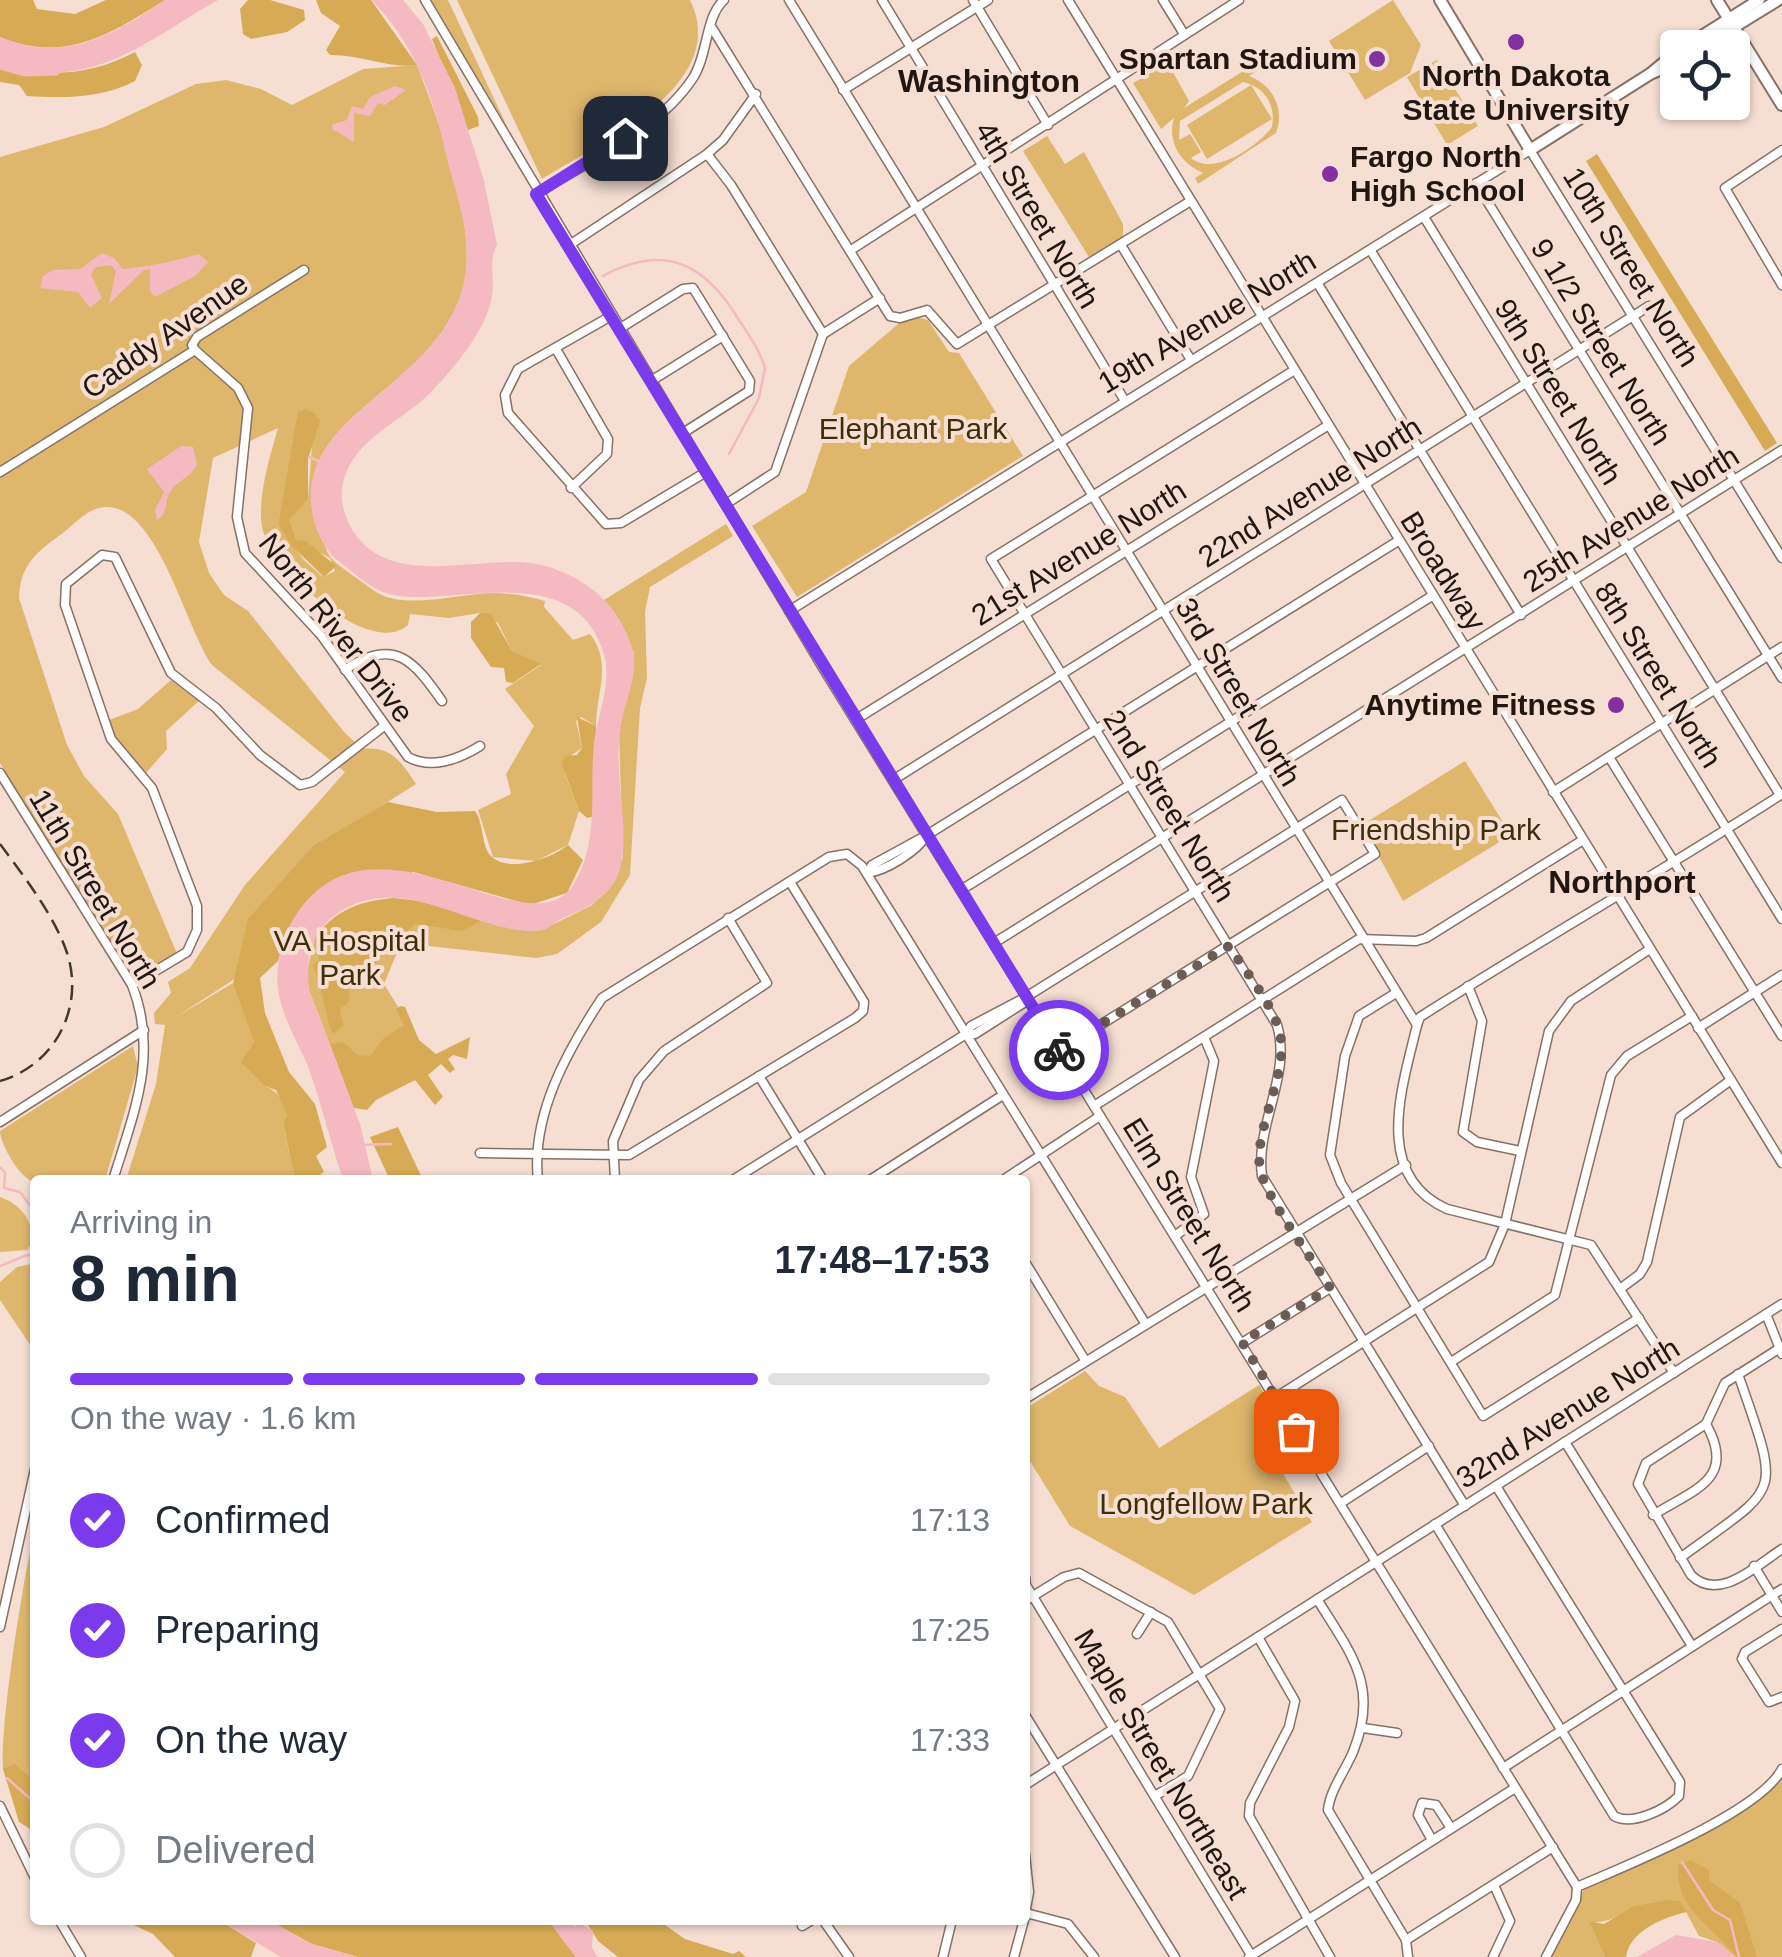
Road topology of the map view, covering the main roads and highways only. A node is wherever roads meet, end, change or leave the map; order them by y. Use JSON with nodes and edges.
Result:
{"nodes":[{"id":1,"x":1440,"y":0,"type":"edge"},
{"id":2,"x":1717,"y":0,"type":"edge"},
{"id":3,"x":1760,"y":0,"type":"edge"},
{"id":4,"x":1778,"y":0,"type":"edge"},
{"id":5,"x":1731,"y":23,"type":"junction"},
{"id":6,"x":1717,"y":30,"type":"edge"},
{"id":7,"x":1722,"y":30,"type":"edge"},
{"id":8,"x":1660,"y":66,"type":"edge"},
{"id":9,"x":1660,"y":70,"type":"edge"},
{"id":10,"x":1650,"y":74,"type":"junction"},
{"id":11,"x":1782,"y":106,"type":"edge"},
{"id":12,"x":1530,"y":150,"type":"joint"}],
"edges":[{"from":1,"to":12,"type":"main road","name":"10th Street North"},
{"from":2,"to":5,"type":"main road"},
{"from":3,"to":5,"type":"main road","name":"19th Avenue North"},
{"from":4,"to":5,"type":"main road","name":"19th Avenue North"},
{"from":5,"to":6,"type":"main road","name":"19th Avenue North"},
{"from":5,"to":7,"type":"main road","name":"19th Avenue North"},
{"from":5,"to":11,"type":"main road"},
{"from":8,"to":10,"type":"main road","name":"19th Avenue North"},
{"from":9,"to":10,"type":"main road","name":"19th Avenue North"},
{"from":10,"to":12,"type":"main road","name":"19th Avenue North"}]}
